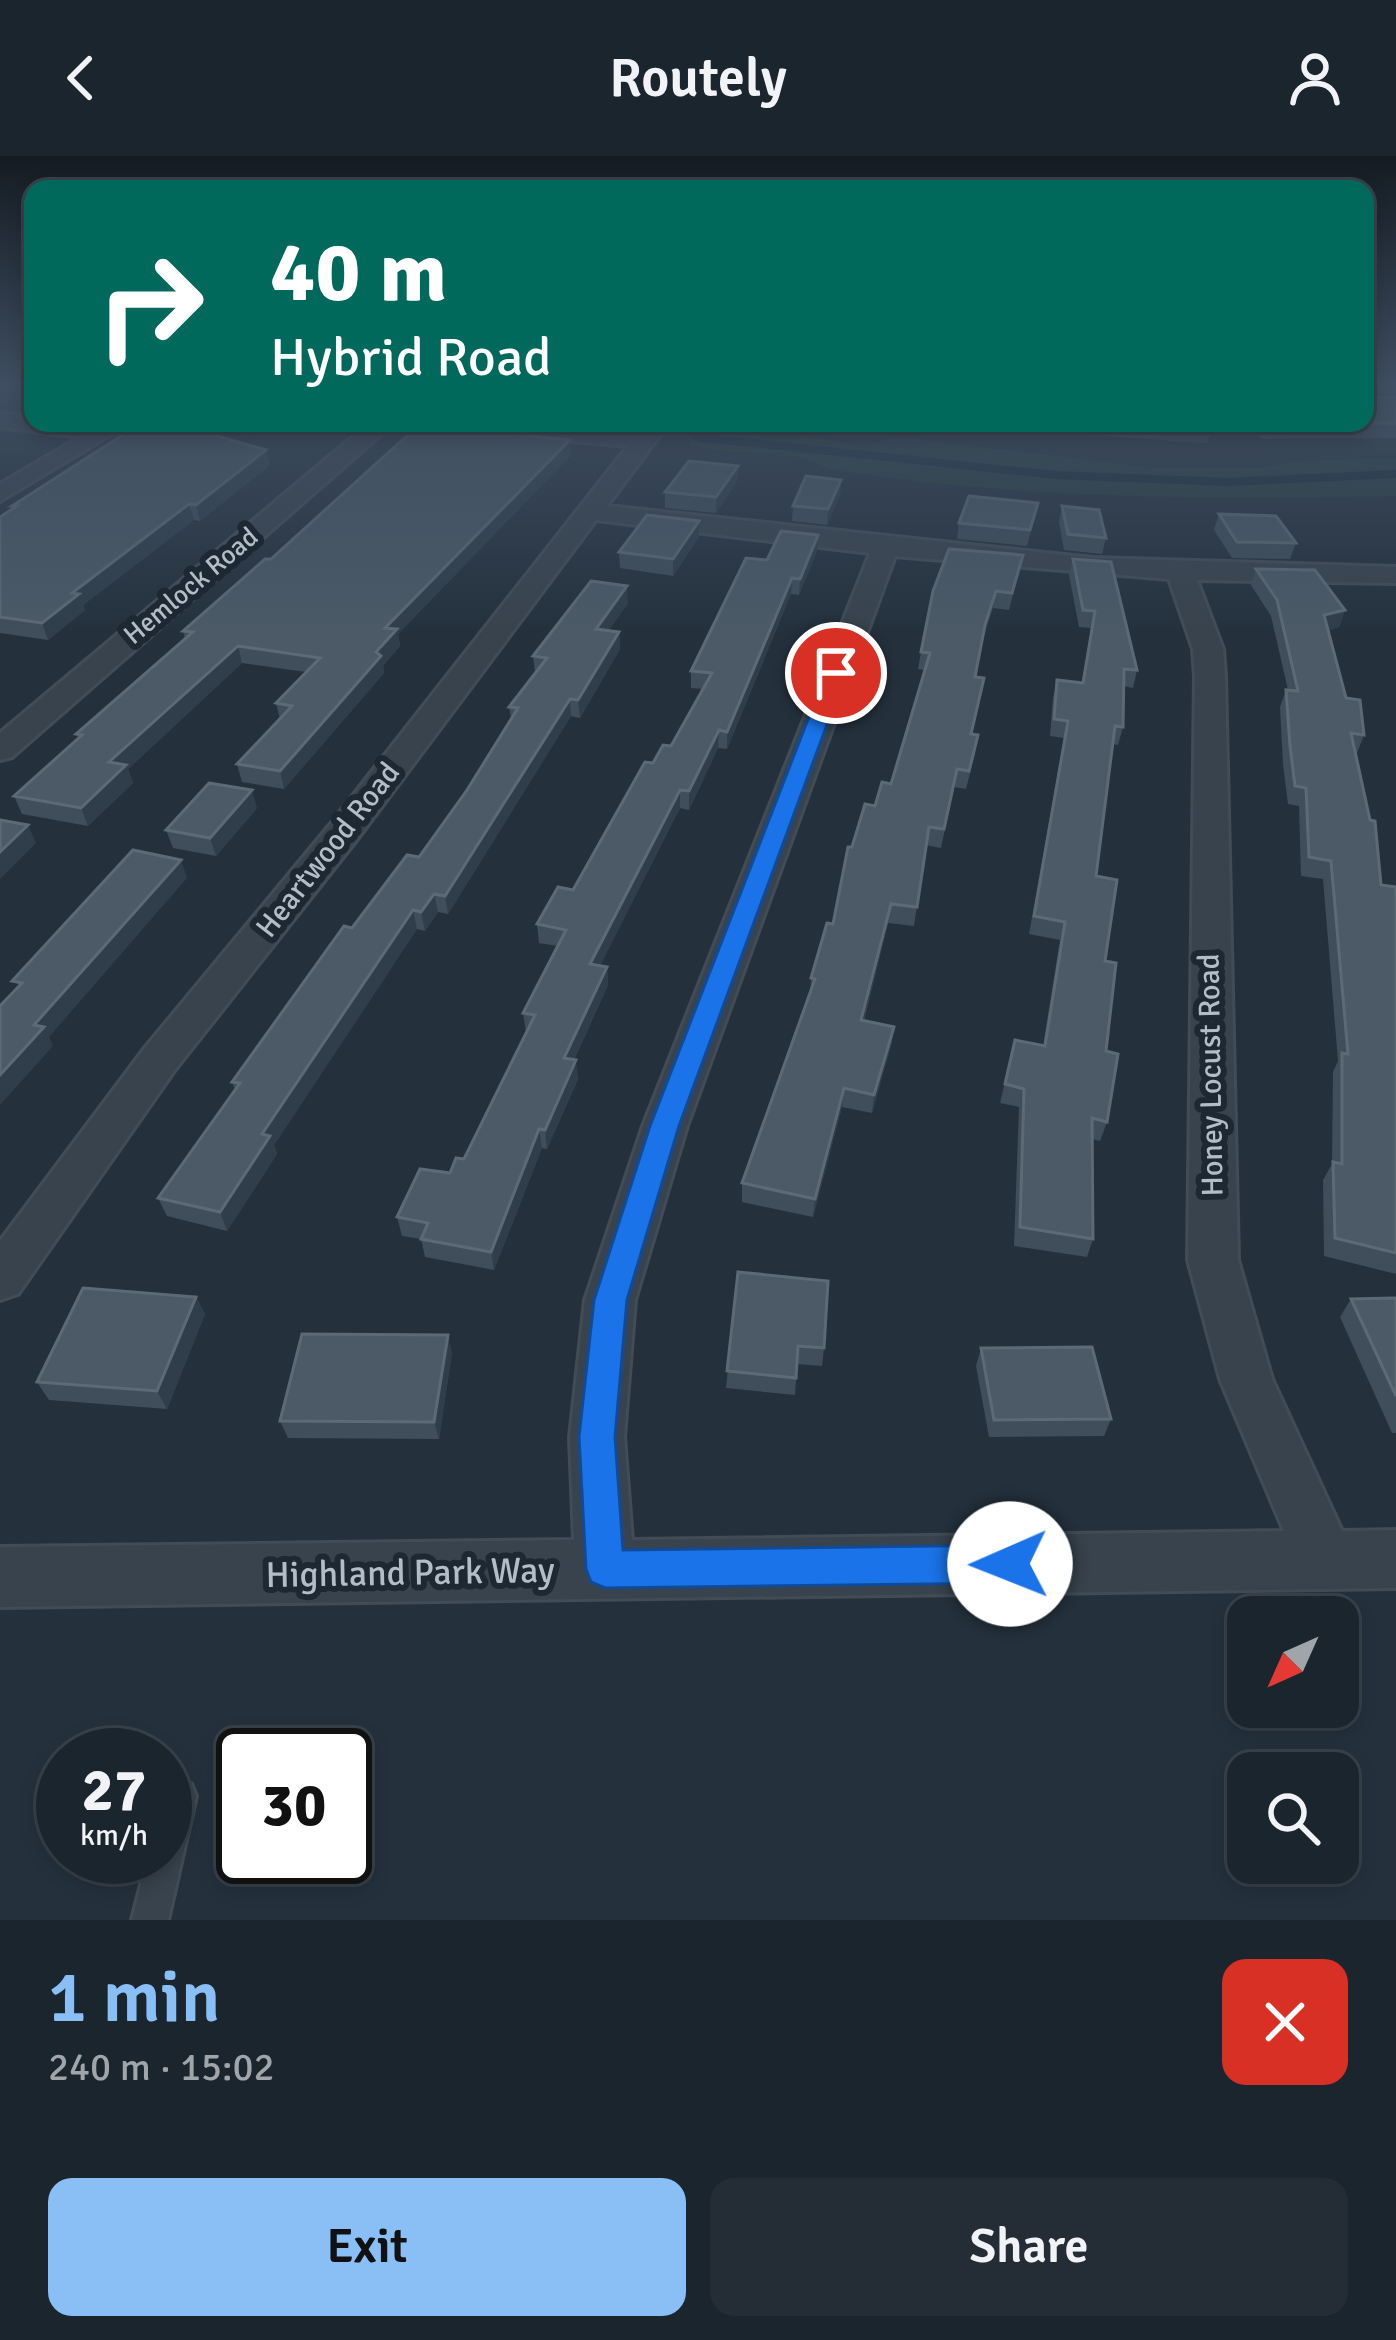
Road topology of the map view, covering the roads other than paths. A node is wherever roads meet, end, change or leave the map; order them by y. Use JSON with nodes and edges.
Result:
{"nodes":[{"id":1,"x":41,"y":469,"type":"edge"},
{"id":2,"x":329,"y":469,"type":"edge"},
{"id":3,"x":623,"y":469,"type":"edge"},
{"id":4,"x":0,"y":494,"type":"edge"},
{"id":5,"x":590,"y":512,"type":"junction"},
{"id":6,"x":885,"y":547,"type":"junction"},
{"id":7,"x":1181,"y":574,"type":"junction"},
{"id":8,"x":1396,"y":575,"type":"edge"},
{"id":9,"x":0,"y":750,"type":"edge"},
{"id":10,"x":0,"y":1279,"type":"edge"},
{"id":11,"x":1396,"y":1559,"type":"edge"},
{"id":12,"x":1325,"y":1560,"type":"junction"},
{"id":13,"x":605,"y":1569,"type":"junction"},
{"id":14,"x":0,"y":1577,"type":"edge"},
{"id":15,"x":158,"y":1884,"type":"edge"},
{"id":16,"x":150,"y":1920,"type":"edge"}],
"edges":[{"from":1,"to":4,"type":"street"},
{"from":2,"to":9,"type":"street","name":"Hemlock Road"},
{"from":3,"to":5,"type":"street","name":"Heartwood Road"},
{"from":5,"to":6,"type":"street"},
{"from":5,"to":10,"type":"street","name":"Heartwood Road"},
{"from":6,"to":7,"type":"street"},
{"from":6,"to":13,"type":"street"},
{"from":7,"to":8,"type":"street"},
{"from":7,"to":12,"type":"street","name":"Honey Locust Road"},
{"from":11,"to":12,"type":"street","name":"Highland Park Way"},
{"from":12,"to":13,"type":"street","name":"Highland Park Way"},
{"from":13,"to":14,"type":"street","name":"Highland Park Way"},
{"from":15,"to":16,"type":"lane"}]}
